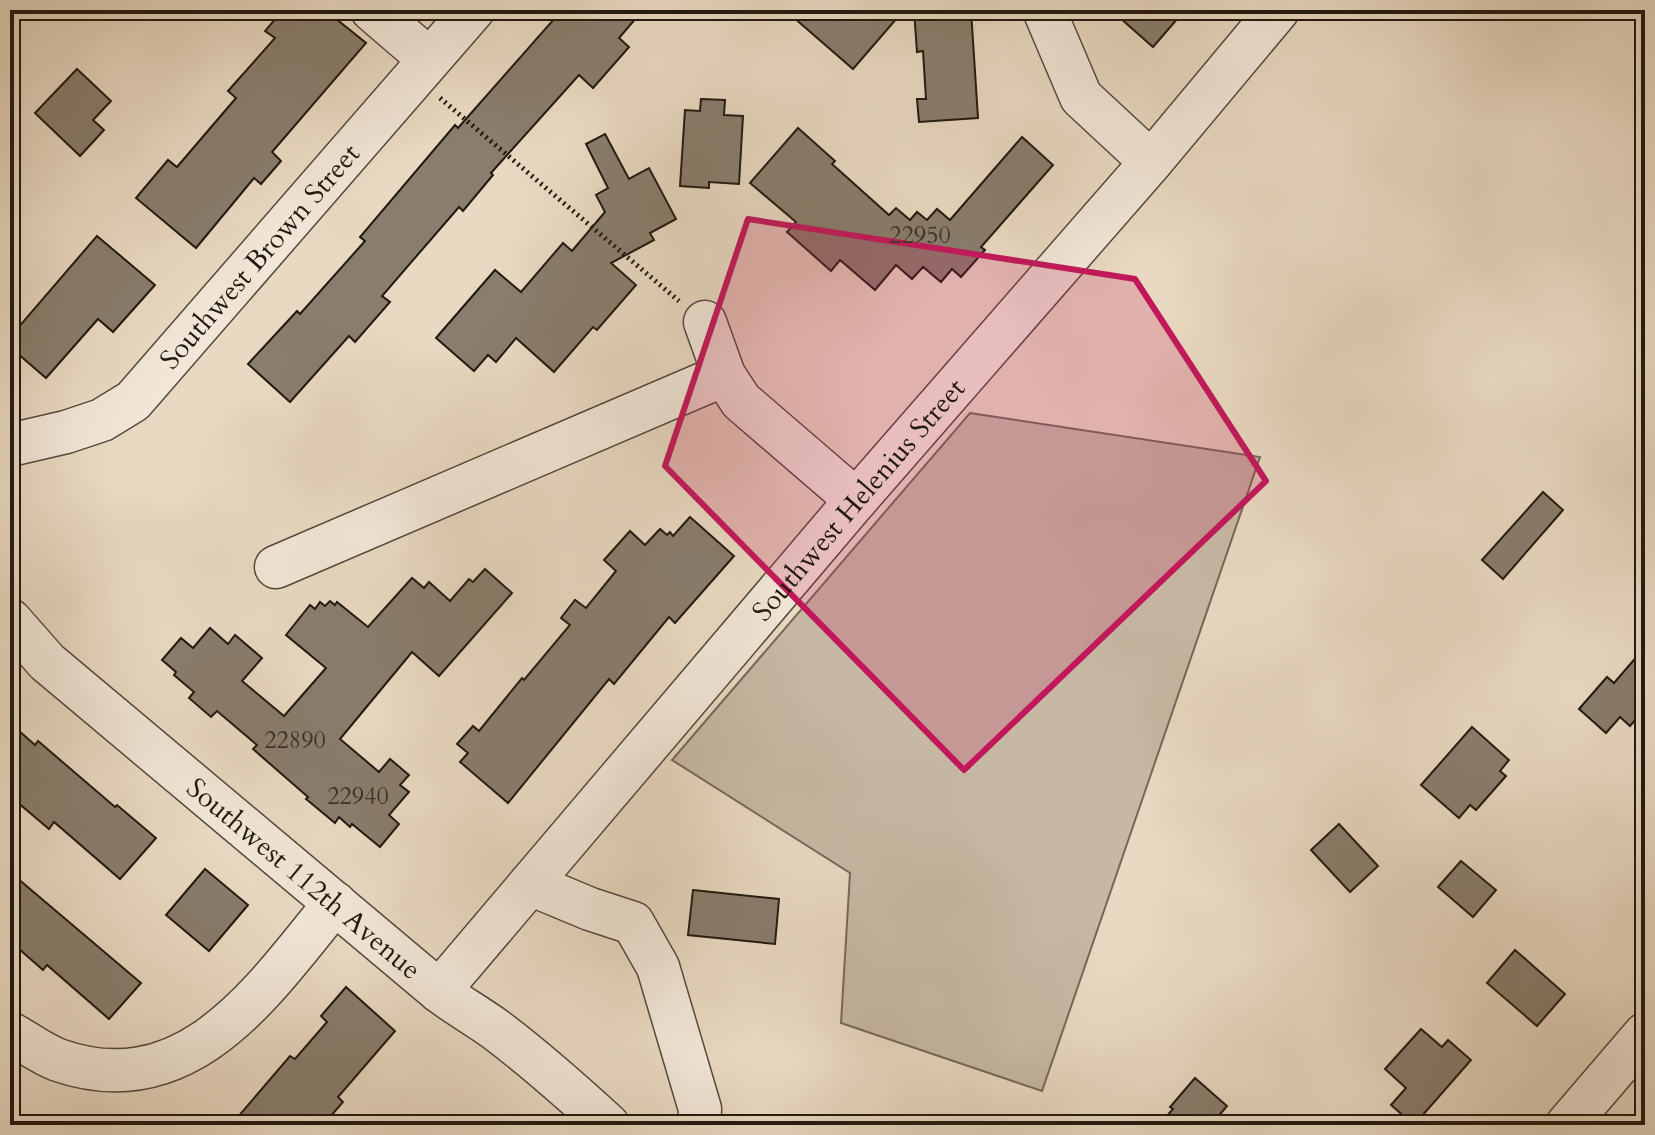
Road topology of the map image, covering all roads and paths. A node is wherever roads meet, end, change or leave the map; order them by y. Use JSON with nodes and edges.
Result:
{"nodes":[{"id":1,"x":372,"y":10,"type":"edge"},
{"id":2,"x":473,"y":10,"type":"edge"},
{"id":3,"x":1044,"y":10,"type":"edge"},
{"id":4,"x":1278,"y":10,"type":"edge"},
{"id":5,"x":433,"y":78,"type":"junction"},
{"id":6,"x":1151,"y":162,"type":"junction"},
{"id":7,"x":705,"y":322,"type":"joint"},
{"id":8,"x":724,"y":375,"type":"junction"},
{"id":9,"x":10,"y":445,"type":"edge"},
{"id":10,"x":856,"y":500,"type":"junction"},
{"id":11,"x":276,"y":567,"type":"dead end"},
{"id":12,"x":10,"y":620,"type":"edge"},
{"id":13,"x":530,"y":884,"type":"junction"},
{"id":14,"x":335,"y":903,"type":"junction"},
{"id":15,"x":439,"y":991,"type":"junction"},
{"id":16,"x":10,"y":1033,"type":"edge"},
{"id":17,"x":1645,"y":1034,"type":"edge"},
{"id":18,"x":608,"y":1125,"type":"edge"},
{"id":19,"x":699,"y":1125,"type":"edge"},
{"id":20,"x":1567,"y":1125,"type":"edge"}],
"edges":[{"from":1,"to":5,"type":"street"},
{"from":2,"to":5,"type":"street","name":"Southwest Brown Street"},
{"from":3,"to":6,"type":"street"},
{"from":4,"to":6,"type":"street","name":"Southwest Helenius Street"},
{"from":5,"to":7,"type":"path"},
{"from":5,"to":9,"type":"street","name":"Southwest Brown Street"},
{"from":6,"to":10,"type":"street","name":"Southwest Helenius Street"},
{"from":7,"to":8,"type":"street"},
{"from":8,"to":10,"type":"street"},
{"from":8,"to":11,"type":"street"},
{"from":10,"to":13,"type":"street","name":"Southwest Helenius Street"},
{"from":12,"to":14,"type":"street","name":"Southwest 112th Avenue"},
{"from":13,"to":15,"type":"street","name":"Southwest Helenius Street"},
{"from":13,"to":19,"type":"street"},
{"from":14,"to":15,"type":"street","name":"Southwest 112th Avenue"},
{"from":14,"to":16,"type":"street"},
{"from":15,"to":18,"type":"street","name":"Southwest 112th Avenue"},
{"from":17,"to":20,"type":"street"}]}
